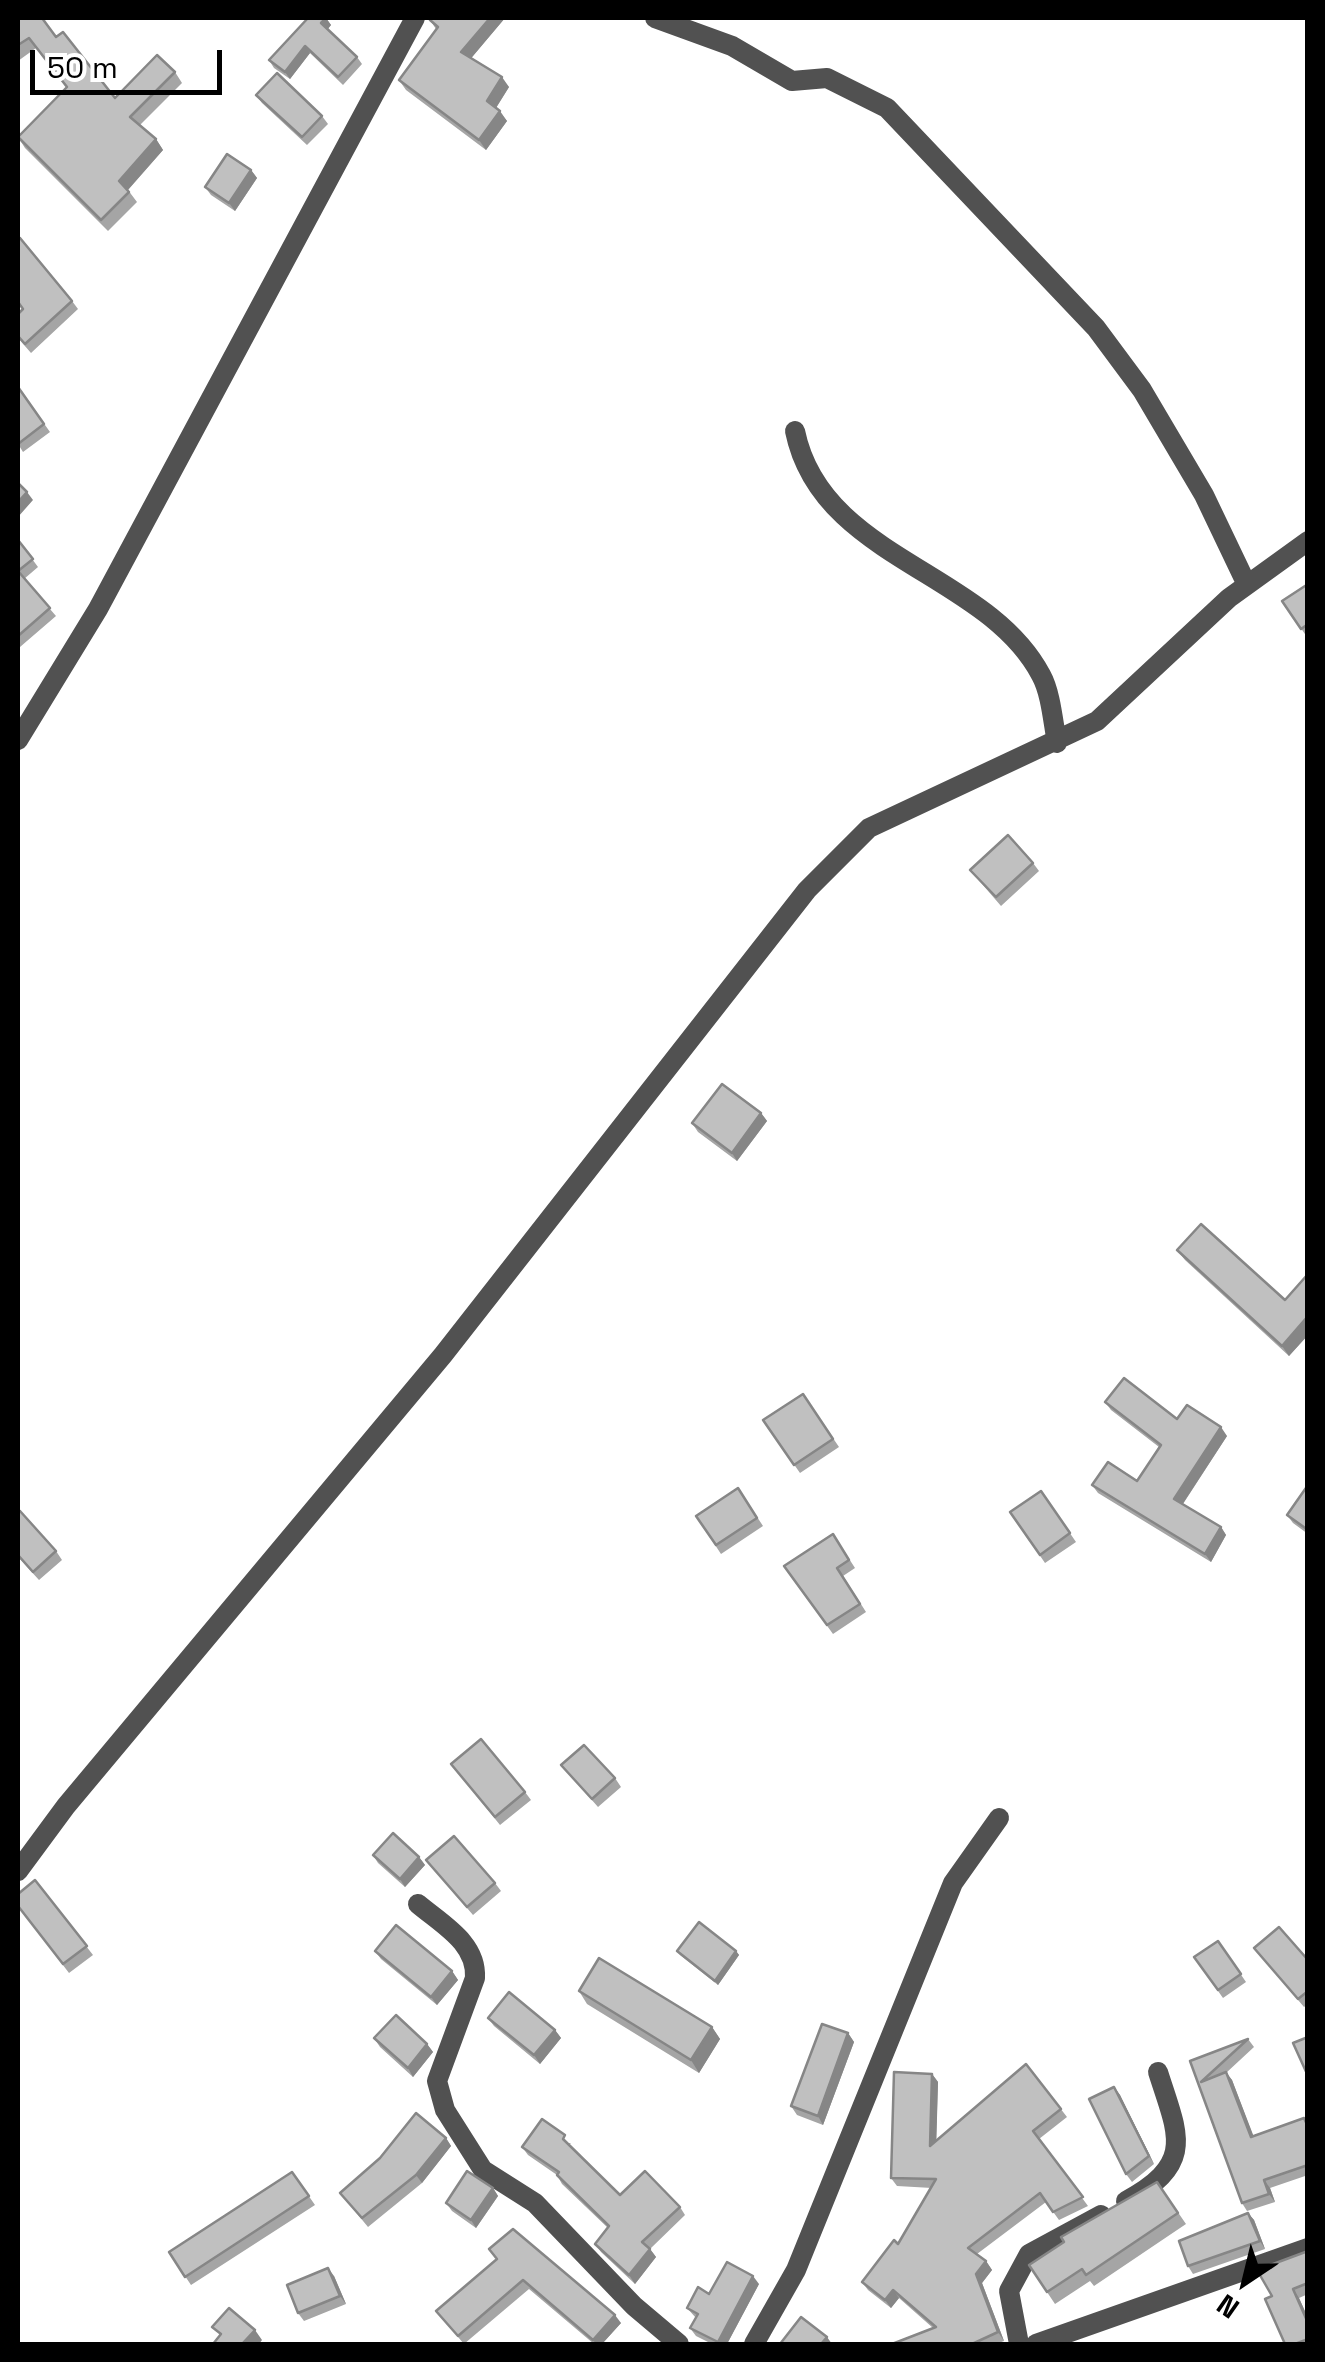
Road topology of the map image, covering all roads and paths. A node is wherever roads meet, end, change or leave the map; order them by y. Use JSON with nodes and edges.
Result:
{"nodes":[{"id":1,"x":416,"y":18,"type":"edge"},
{"id":2,"x":655,"y":18,"type":"edge"},
{"id":3,"x":795,"y":431,"type":"dead end"},
{"id":4,"x":1308,"y":541,"type":"edge"},
{"id":5,"x":1247,"y":585,"type":"junction"},
{"id":6,"x":18,"y":740,"type":"edge"},
{"id":7,"x":1057,"y":743,"type":"junction"},
{"id":8,"x":999,"y":1818,"type":"dead end"},
{"id":9,"x":18,"y":1872,"type":"edge"},
{"id":10,"x":418,"y":1904,"type":"dead end"},
{"id":11,"x":1158,"y":2072,"type":"dead end"},
{"id":12,"x":1308,"y":2248,"type":"edge"},
{"id":13,"x":679,"y":2344,"type":"edge"},
{"id":14,"x":754,"y":2344,"type":"edge"},
{"id":15,"x":1019,"y":2344,"type":"edge"},
{"id":16,"x":1036,"y":2344,"type":"edge"}],
"edges":[{"from":1,"to":6,"type":"street"},
{"from":2,"to":5,"type":"street"},
{"from":3,"to":7,"type":"street"},
{"from":4,"to":5,"type":"street"},
{"from":5,"to":7,"type":"street"},
{"from":7,"to":9,"type":"street"},
{"from":8,"to":14,"type":"street"},
{"from":10,"to":13,"type":"street"},
{"from":11,"to":15,"type":"street"},
{"from":12,"to":16,"type":"street"}]}
